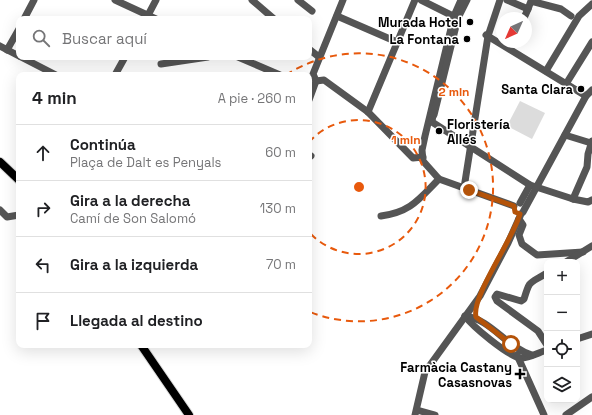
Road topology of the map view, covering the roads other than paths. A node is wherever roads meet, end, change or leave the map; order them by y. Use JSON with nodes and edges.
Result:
{"nodes":[{"id":1,"x":34,"y":0,"type":"edge"},
{"id":2,"x":115,"y":0,"type":"edge"},
{"id":3,"x":156,"y":0,"type":"edge"},
{"id":4,"x":252,"y":0,"type":"edge"},
{"id":5,"x":298,"y":0,"type":"edge"},
{"id":6,"x":343,"y":0,"type":"edge"},
{"id":7,"x":415,"y":0,"type":"edge"},
{"id":8,"x":421,"y":0,"type":"edge"},
{"id":9,"x":461,"y":0,"type":"edge"},
{"id":10,"x":467,"y":0,"type":"edge"},
{"id":11,"x":500,"y":0,"type":"edge"},
{"id":12,"x":507,"y":0,"type":"edge"},
{"id":13,"x":591,"y":2,"type":"edge"},
{"id":14,"x":528,"y":9,"type":"junction"},
{"id":15,"x":312,"y":12,"type":"dead end"},
{"id":16,"x":527,"y":12,"type":"edge"},
{"id":17,"x":26,"y":16,"type":"edge"},
{"id":18,"x":145,"y":16,"type":"edge"},
{"id":19,"x":148,"y":16,"type":"edge"},
{"id":20,"x":271,"y":16,"type":"edge"},
{"id":21,"x":337,"y":16,"type":"junction"},
{"id":22,"x":458,"y":18,"type":"junction"},
{"id":23,"x":574,"y":18,"type":"junction"},
{"id":24,"x":16,"y":35,"type":"edge"},
{"id":25,"x":487,"y":36,"type":"junction"},
{"id":26,"x":4,"y":38,"type":"dead end"},
{"id":27,"x":12,"y":42,"type":"junction"},
{"id":28,"x":397,"y":42,"type":"junction"},
{"id":29,"x":592,"y":42,"type":"edge"},
{"id":30,"x":0,"y":46,"type":"edge"},
{"id":31,"x":7,"y":50,"type":"junction"},
{"id":32,"x":312,"y":51,"type":"edge"},
{"id":33,"x":16,"y":55,"type":"edge"},
{"id":34,"x":319,"y":57,"type":"junction"},
{"id":35,"x":26,"y":60,"type":"edge"},
{"id":36,"x":123,"y":60,"type":"edge"},
{"id":37,"x":188,"y":60,"type":"edge"},
{"id":38,"x":245,"y":60,"type":"edge"},
{"id":39,"x":162,"y":64,"type":"dead end"},
{"id":40,"x":546,"y":71,"type":"junction"},
{"id":41,"x":50,"y":72,"type":"edge"},
{"id":42,"x":117,"y":72,"type":"edge"},
{"id":43,"x":273,"y":72,"type":"edge"},
{"id":44,"x":316,"y":81,"type":"junction"},
{"id":45,"x":566,"y":84,"type":"junction"},
{"id":46,"x":312,"y":87,"type":"edge"},
{"id":47,"x":592,"y":90,"type":"edge"},
{"id":48,"x":586,"y":96,"type":"junction"},
{"id":49,"x":432,"y":106,"type":"junction"},
{"id":50,"x":368,"y":112,"type":"junction"},
{"id":51,"x":432,"y":122,"type":"junction"},
{"id":52,"x":565,"y":135,"type":"junction"},
{"id":53,"x":592,"y":142,"type":"edge"},
{"id":54,"x":472,"y":147,"type":"junction"},
{"id":55,"x":423,"y":156,"type":"junction"},
{"id":56,"x":0,"y":162,"type":"edge"},
{"id":57,"x":590,"y":167,"type":"edge"},
{"id":58,"x":439,"y":179,"type":"junction"},
{"id":59,"x":16,"y":180,"type":"edge"},
{"id":60,"x":533,"y":186,"type":"junction"},
{"id":61,"x":464,"y":188,"type":"junction"},
{"id":62,"x":573,"y":199,"type":"junction"},
{"id":63,"x":592,"y":200,"type":"edge"},
{"id":64,"x":520,"y":205,"type":"junction"},
{"id":65,"x":0,"y":210,"type":"edge"},
{"id":66,"x":16,"y":216,"type":"edge"},
{"id":67,"x":381,"y":216,"type":"dead end"},
{"id":68,"x":520,"y":216,"type":"junction"},
{"id":69,"x":592,"y":246,"type":"edge"},
{"id":70,"x":583,"y":252,"type":"junction"},
{"id":71,"x":571,"y":259,"type":"edge"},
{"id":72,"x":544,"y":275,"type":"edge"},
{"id":73,"x":479,"y":297,"type":"junction"},
{"id":74,"x":465,"y":316,"type":"junction"},
{"id":75,"x":476,"y":317,"type":"junction"},
{"id":76,"x":592,"y":334,"type":"edge"},
{"id":77,"x":580,"y":338,"type":"edge"},
{"id":78,"x":544,"y":340,"type":"edge"},
{"id":79,"x":143,"y":348,"type":"edge"},
{"id":80,"x":516,"y":348,"type":"junction"},
{"id":81,"x":544,"y":351,"type":"edge"},
{"id":82,"x":532,"y":355,"type":"junction"},
{"id":83,"x":518,"y":357,"type":"junction"},
{"id":84,"x":592,"y":397,"type":"edge"},
{"id":85,"x":416,"y":412,"type":"edge"},
{"id":86,"x":189,"y":415,"type":"edge"},
{"id":87,"x":435,"y":415,"type":"edge"},
{"id":88,"x":544,"y":415,"type":"edge"},
{"id":89,"x":566,"y":415,"type":"edge"}],
"edges":[{"from":1,"to":17,"type":"street"},
{"from":2,"to":18,"type":"street"},
{"from":3,"to":19,"type":"street"},
{"from":4,"to":20,"type":"street"},
{"from":5,"to":15,"type":"street"},
{"from":6,"to":21,"type":"street"},
{"from":7,"to":28,"type":"street"},
{"from":8,"to":22,"type":"street"},
{"from":9,"to":22,"type":"street"},
{"from":10,"to":22,"type":"street"},
{"from":11,"to":25,"type":"street"},
{"from":12,"to":14,"type":"street"},
{"from":13,"to":23,"type":"street"},
{"from":14,"to":16,"type":"street"},
{"from":14,"to":23,"type":"street"},
{"from":21,"to":28,"type":"street"},
{"from":21,"to":34,"type":"street"},
{"from":22,"to":49,"type":"street"},
{"from":22,"to":51,"type":"street"},
{"from":23,"to":40,"type":"street"},
{"from":24,"to":27,"type":"street"},
{"from":25,"to":40,"type":"street"},
{"from":25,"to":54,"type":"street"},
{"from":26,"to":27,"type":"street"},
{"from":27,"to":31,"type":"street"},
{"from":28,"to":50,"type":"street"},
{"from":29,"to":45,"type":"street"},
{"from":30,"to":31,"type":"street"},
{"from":31,"to":33,"type":"street"},
{"from":32,"to":34,"type":"street"},
{"from":34,"to":44,"type":"street"},
{"from":35,"to":41,"type":"street"},
{"from":36,"to":42,"type":"street"},
{"from":37,"to":39,"type":"street"},
{"from":38,"to":43,"type":"street"},
{"from":40,"to":45,"type":"street"},
{"from":44,"to":46,"type":"street"},
{"from":44,"to":50,"type":"street"},
{"from":45,"to":48,"type":"street"},
{"from":47,"to":48,"type":"street"},
{"from":48,"to":52,"type":"street"},
{"from":49,"to":51,"type":"street"},
{"from":49,"to":55,"type":"street"},
{"from":50,"to":55,"type":"street"},
{"from":51,"to":54,"type":"street"},
{"from":51,"to":55,"type":"street"},
{"from":52,"to":53,"type":"street"},
{"from":52,"to":60,"type":"street"},
{"from":53,"to":57,"type":"street"},
{"from":54,"to":60,"type":"street"},
{"from":54,"to":61,"type":"street"},
{"from":55,"to":58,"type":"street"},
{"from":56,"to":59,"type":"main road"},
{"from":57,"to":62,"type":"street"},
{"from":58,"to":61,"type":"street"},
{"from":58,"to":67,"type":"street"},
{"from":60,"to":62,"type":"street"},
{"from":60,"to":64,"type":"street"},
{"from":61,"to":64,"type":"street"},
{"from":62,"to":63,"type":"street"},
{"from":64,"to":68,"type":"street"},
{"from":65,"to":66,"type":"street"},
{"from":68,"to":70,"type":"street"},
{"from":68,"to":73,"type":"street"},
{"from":69,"to":70,"type":"street"},
{"from":70,"to":71,"type":"street"},
{"from":72,"to":78,"type":"street"},
{"from":73,"to":74,"type":"street"},
{"from":73,"to":75,"type":"street"},
{"from":74,"to":75,"type":"street"},
{"from":74,"to":83,"type":"street"},
{"from":74,"to":85,"type":"street"},
{"from":75,"to":80,"type":"street"},
{"from":76,"to":77,"type":"street"},
{"from":79,"to":86,"type":"main road"},
{"from":80,"to":82,"type":"street"},
{"from":80,"to":83,"type":"street"},
{"from":81,"to":82,"type":"street"},
{"from":82,"to":83,"type":"street"},
{"from":83,"to":88,"type":"street"},
{"from":84,"to":89,"type":"street"},
{"from":85,"to":87,"type":"street"}]}
